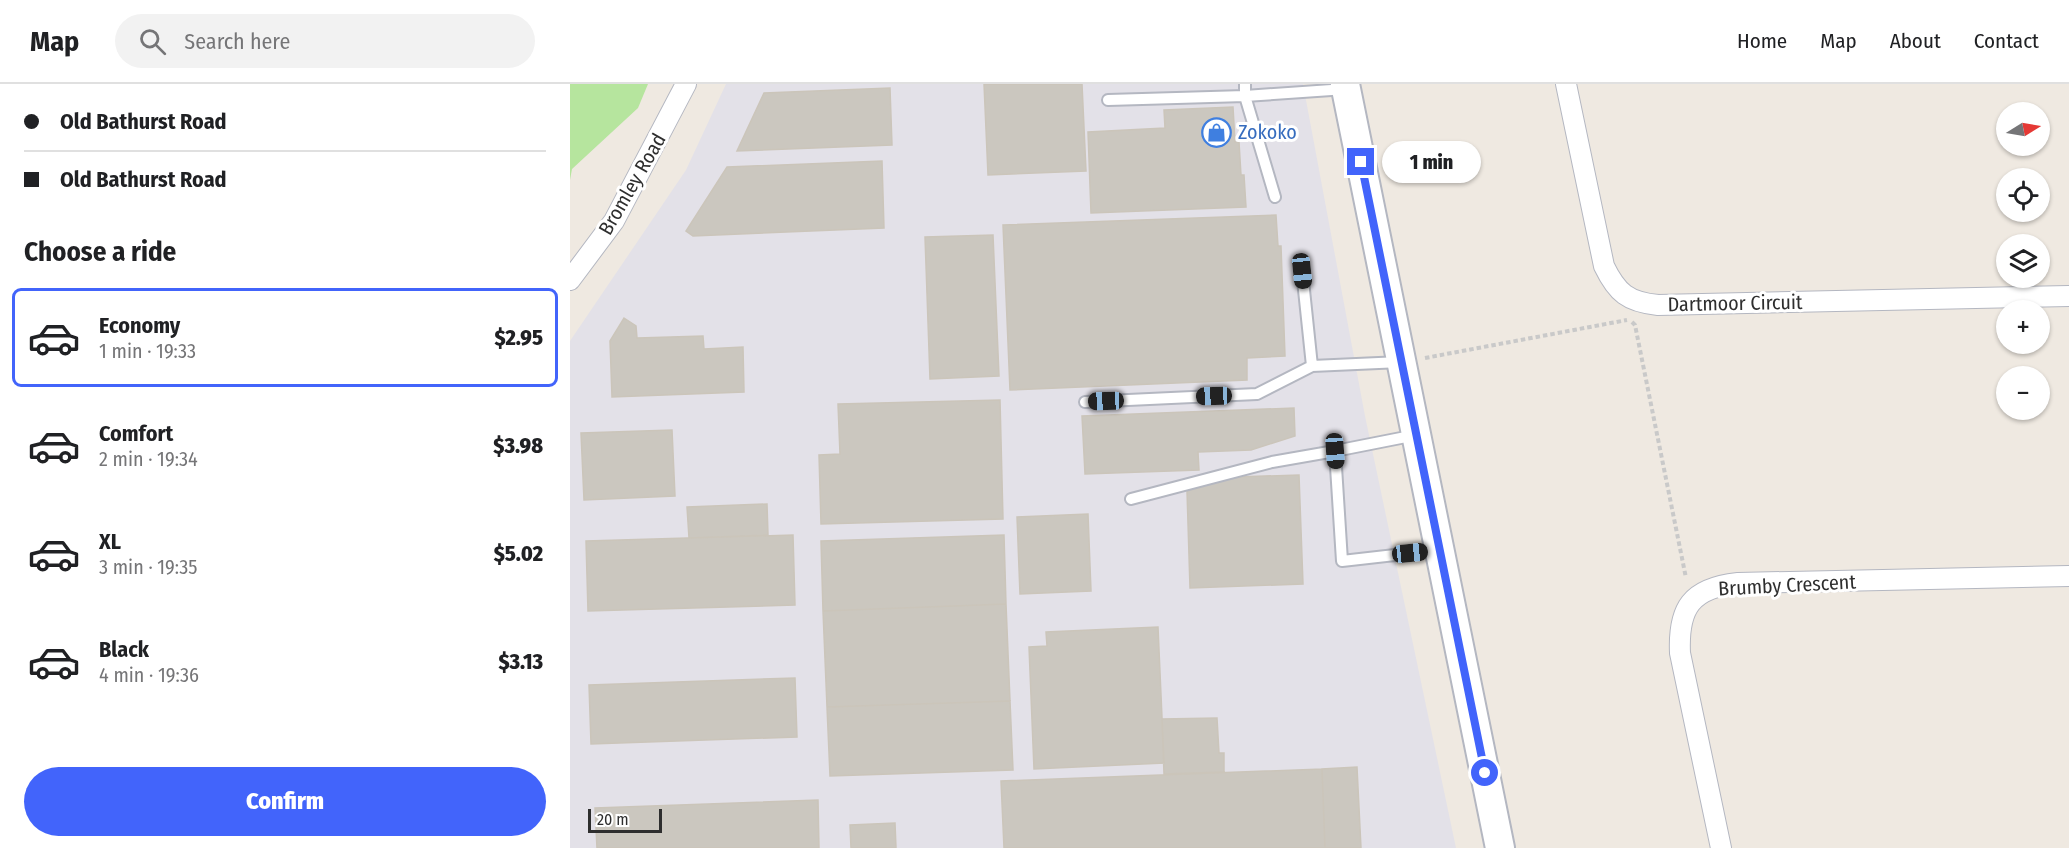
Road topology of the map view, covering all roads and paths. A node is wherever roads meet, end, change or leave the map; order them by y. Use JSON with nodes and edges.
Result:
{"nodes":[{"id":1,"x":686,"y":84,"type":"edge"},
{"id":2,"x":1245,"y":84,"type":"edge"},
{"id":3,"x":1566,"y":84,"type":"edge"},
{"id":4,"x":1346,"y":86,"type":"edge"},
{"id":5,"x":1245,"y":96,"type":"junction"},
{"id":6,"x":1108,"y":99,"type":"dead end"},
{"id":7,"x":1275,"y":197,"type":"dead end"},
{"id":8,"x":1302,"y":271,"type":"dead end"},
{"id":9,"x":570,"y":280,"type":"edge"},
{"id":10,"x":2069,"y":296,"type":"edge"},
{"id":11,"x":1401,"y":362,"type":"junction"},
{"id":12,"x":1312,"y":366,"type":"junction"},
{"id":13,"x":1085,"y":402,"type":"dead end"},
{"id":14,"x":1416,"y":435,"type":"junction"},
{"id":15,"x":1335,"y":451,"type":"junction"},
{"id":16,"x":1131,"y":499,"type":"dead end"},
{"id":17,"x":1439,"y":550,"type":"junction"},
{"id":18,"x":2069,"y":576,"type":"edge"},
{"id":19,"x":1691,"y":601,"type":"junction"},
{"id":20,"x":1500,"y":848,"type":"edge"},
{"id":21,"x":1721,"y":848,"type":"edge"}],
"edges":[{"from":1,"to":9,"type":"street","name":"Bromley Road"},
{"from":2,"to":5,"type":"lane"},
{"from":3,"to":10,"type":"street","name":"Dartmoor Circuit"},
{"from":4,"to":5,"type":"lane"},
{"from":4,"to":11,"type":"main road"},
{"from":5,"to":6,"type":"lane"},
{"from":5,"to":7,"type":"lane"},
{"from":8,"to":12,"type":"lane"},
{"from":11,"to":12,"type":"lane"},
{"from":11,"to":14,"type":"main road"},
{"from":11,"to":19,"type":"path"},
{"from":12,"to":13,"type":"lane"},
{"from":14,"to":15,"type":"lane"},
{"from":14,"to":17,"type":"main road"},
{"from":15,"to":16,"type":"lane"},
{"from":15,"to":17,"type":"lane"},
{"from":17,"to":20,"type":"main road"},
{"from":18,"to":19,"type":"street","name":"Brumby Crescent"},
{"from":19,"to":21,"type":"street","name":"Brumby Crescent"}]}
